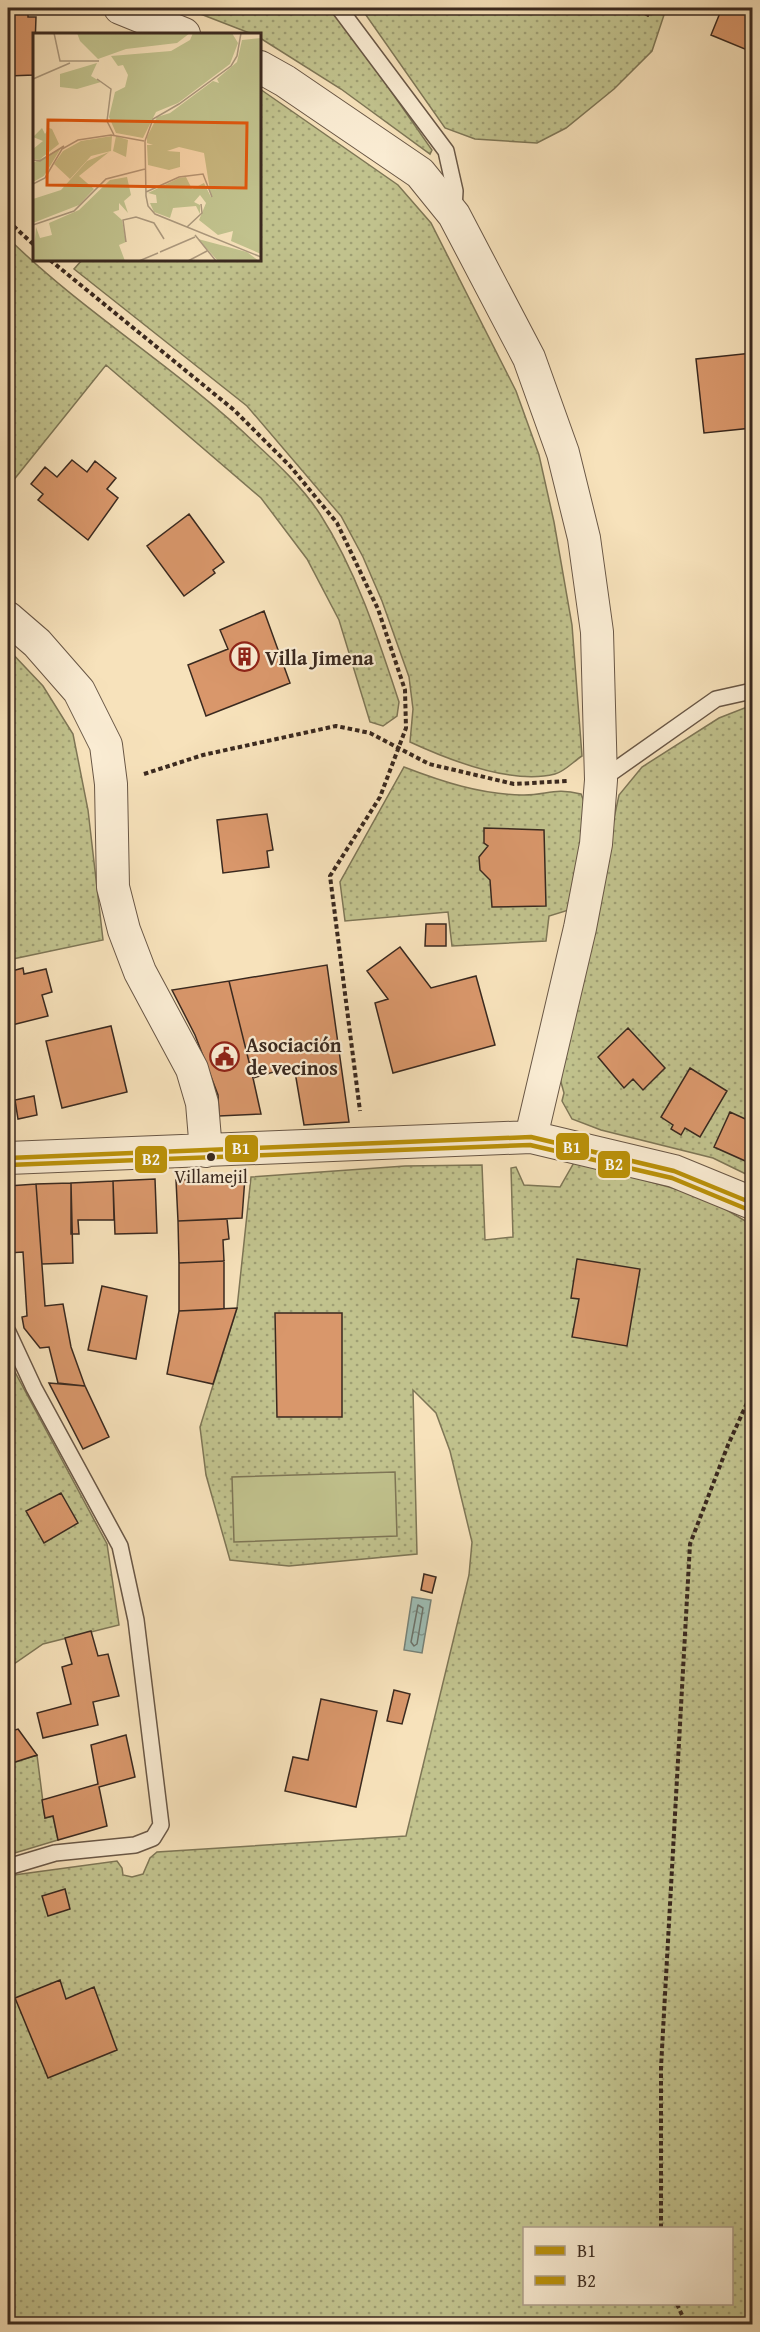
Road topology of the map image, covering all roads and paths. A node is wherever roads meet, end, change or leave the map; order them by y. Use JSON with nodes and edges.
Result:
{"nodes":[{"id":1,"x":120,"y":8,"type":"edge"},
{"id":2,"x":339,"y":8,"type":"edge"},
{"id":3,"x":182,"y":33,"type":"edge"},
{"id":4,"x":261,"y":68,"type":"edge"},
{"id":5,"x":454,"y":215,"type":"junction"},
{"id":6,"x":8,"y":222,"type":"edge"},
{"id":7,"x":33,"y":244,"type":"edge"},
{"id":8,"x":51,"y":261,"type":"edge"},
{"id":9,"x":8,"y":618,"type":"edge"},
{"id":10,"x":753,"y":691,"type":"edge"},
{"id":11,"x":399,"y":748,"type":"junction"},
{"id":12,"x":601,"y":780,"type":"junction"},
{"id":13,"x":111,"y":784,"type":"junction"},
{"id":14,"x":531,"y":1137,"type":"junction"},
{"id":15,"x":364,"y":1142,"type":"junction"},
{"id":16,"x":206,"y":1151,"type":"junction"},
{"id":17,"x":8,"y":1158,"type":"edge"},
{"id":18,"x":753,"y":1203,"type":"edge"},
{"id":19,"x":8,"y":1332,"type":"edge"},
{"id":20,"x":753,"y":1392,"type":"edge"},
{"id":21,"x":8,"y":1867,"type":"edge"},
{"id":22,"x":661,"y":2227,"type":"edge"},
{"id":23,"x":677,"y":2305,"type":"edge"},
{"id":24,"x":687,"y":2325,"type":"edge"}],
"edges":[{"from":1,"to":3,"type":"street"},
{"from":2,"to":5,"type":"lane"},
{"from":4,"to":5,"type":"street"},
{"from":5,"to":12,"type":"street"},
{"from":6,"to":7,"type":"path"},
{"from":8,"to":11,"type":"path"},
{"from":9,"to":13,"type":"street"},
{"from":10,"to":12,"type":"lane"},
{"from":11,"to":12,"type":"path"},
{"from":11,"to":13,"type":"path"},
{"from":11,"to":15,"type":"path"},
{"from":12,"to":14,"type":"street"},
{"from":13,"to":16,"type":"street"},
{"from":14,"to":15,"type":"street"},
{"from":14,"to":18,"type":"street"},
{"from":15,"to":16,"type":"street"},
{"from":16,"to":17,"type":"street"},
{"from":19,"to":21,"type":"lane"},
{"from":20,"to":22,"type":"path"},
{"from":23,"to":24,"type":"path"}]}
